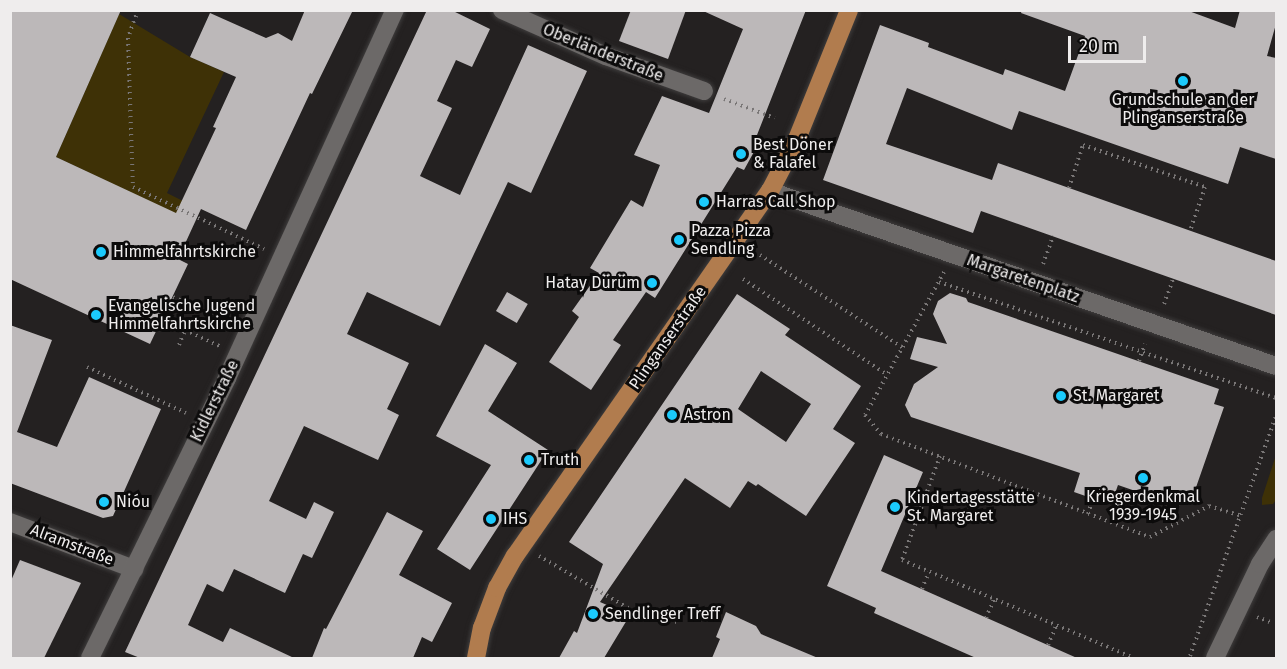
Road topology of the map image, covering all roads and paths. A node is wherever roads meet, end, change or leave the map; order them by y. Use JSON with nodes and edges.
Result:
{"nodes":[{"id":1,"x":138,"y":10,"type":"edge"},
{"id":2,"x":395,"y":10,"type":"edge"},
{"id":3,"x":502,"y":10,"type":"edge"},
{"id":4,"x":849,"y":10,"type":"edge"},
{"id":5,"x":704,"y":91,"type":"joint"},
{"id":6,"x":775,"y":118,"type":"dead end"},
{"id":7,"x":1068,"y":188,"type":"dead end"},
{"id":8,"x":770,"y":191,"type":"junction"},
{"id":9,"x":1190,"y":231,"type":"dead end"},
{"id":10,"x":950,"y":254,"type":"junction"},
{"id":11,"x":760,"y":255,"type":"dead end"},
{"id":12,"x":282,"y":257,"type":"junction"},
{"id":13,"x":743,"y":279,"type":"dead end"},
{"id":14,"x":939,"y":282,"type":"junction"},
{"id":15,"x":173,"y":297,"type":"dead end"},
{"id":16,"x":249,"y":330,"type":"junction"},
{"id":17,"x":179,"y":345,"type":"dead end"},
{"id":18,"x":903,"y":348,"type":"junction"},
{"id":19,"x":238,"y":354,"type":"junction"},
{"id":20,"x":1276,"y":366,"type":"edge"},
{"id":21,"x":87,"y":367,"type":"dead end"},
{"id":22,"x":886,"y":374,"type":"junction"},
{"id":23,"x":1276,"y":398,"type":"edge"},
{"id":24,"x":1276,"y":416,"type":"edge"},
{"id":25,"x":205,"y":422,"type":"junction"},
{"id":26,"x":940,"y":456,"type":"junction"},
{"id":27,"x":1093,"y":499,"type":"dead end"},
{"id":28,"x":1088,"y":514,"type":"junction"},
{"id":29,"x":1241,"y":516,"type":"junction"},
{"id":30,"x":10,"y":522,"type":"edge"},
{"id":31,"x":1276,"y":539,"type":"edge"},
{"id":32,"x":523,"y":545,"type":"junction"},
{"id":33,"x":134,"y":569,"type":"junction"},
{"id":34,"x":929,"y":572,"type":"junction"},
{"id":35,"x":922,"y":589,"type":"dead end"},
{"id":36,"x":994,"y":599,"type":"junction"},
{"id":37,"x":986,"y":618,"type":"dead end"},
{"id":38,"x":680,"y":622,"type":"dead end"},
{"id":39,"x":1056,"y":626,"type":"junction"},
{"id":40,"x":1048,"y":645,"type":"dead end"},
{"id":41,"x":1190,"y":656,"type":"dead end"},
{"id":42,"x":90,"y":658,"type":"edge"},
{"id":43,"x":476,"y":658,"type":"edge"},
{"id":44,"x":1134,"y":658,"type":"edge"},
{"id":45,"x":1215,"y":658,"type":"edge"}],
"edges":[{"from":1,"to":12,"type":"path"},
{"from":2,"to":12,"type":"street","name":"Kidlerstraße"},
{"from":3,"to":5,"type":"street","name":"Oberländerstraße"},
{"from":4,"to":8,"type":"main road","name":"Plinganserstraße"},
{"from":5,"to":6,"type":"path"},
{"from":7,"to":9,"type":"path"},
{"from":8,"to":10,"type":"street","name":"Margaretenplatz"},
{"from":8,"to":32,"type":"main road","name":"Plinganserstraße"},
{"from":10,"to":14,"type":"path"},
{"from":10,"to":20,"type":"street","name":"Margaretenplatz"},
{"from":11,"to":18,"type":"path"},
{"from":12,"to":16,"type":"street","name":"Kidlerstraße"},
{"from":13,"to":22,"type":"path"},
{"from":14,"to":18,"type":"path"},
{"from":14,"to":23,"type":"path"},
{"from":15,"to":16,"type":"path"},
{"from":16,"to":19,"type":"street","name":"Kidlerstraße"},
{"from":17,"to":19,"type":"path"},
{"from":18,"to":22,"type":"path"},
{"from":19,"to":25,"type":"street","name":"Kidlerstraße"},
{"from":21,"to":25,"type":"path"},
{"from":22,"to":26,"type":"path"},
{"from":24,"to":29,"type":"path"},
{"from":25,"to":33,"type":"street","name":"Kidlerstraße"},
{"from":26,"to":28,"type":"path"},
{"from":26,"to":34,"type":"path"},
{"from":27,"to":28,"type":"path"},
{"from":28,"to":29,"type":"path"},
{"from":29,"to":41,"type":"path"},
{"from":30,"to":33,"type":"street","name":"Alramstraße"},
{"from":31,"to":45,"type":"street"},
{"from":32,"to":38,"type":"path"},
{"from":32,"to":43,"type":"main road","name":"Plinganserstraße"},
{"from":33,"to":42,"type":"street","name":"Kidlerstraße"},
{"from":34,"to":35,"type":"path"},
{"from":34,"to":36,"type":"path"},
{"from":36,"to":37,"type":"path"},
{"from":36,"to":39,"type":"path"},
{"from":39,"to":40,"type":"path"},
{"from":39,"to":44,"type":"path"}]}
